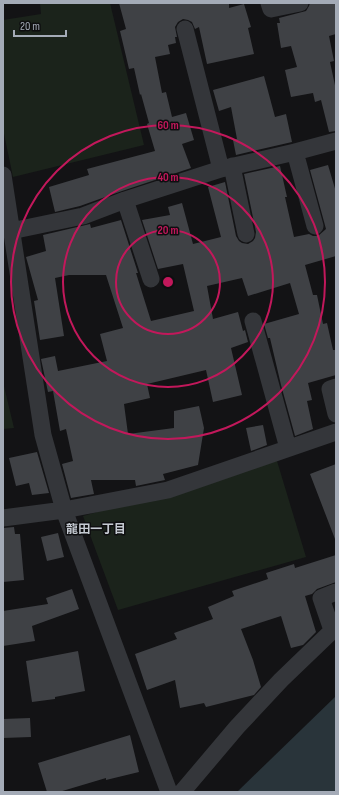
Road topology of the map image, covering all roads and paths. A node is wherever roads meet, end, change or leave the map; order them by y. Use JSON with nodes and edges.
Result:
{"nodes":[{"id":1,"x":269,"y":3,"type":"edge"},
{"id":2,"x":300,"y":3,"type":"edge"},
{"id":3,"x":185,"y":29,"type":"dead end"},
{"id":4,"x":336,"y":141,"type":"edge"},
{"id":5,"x":295,"y":152,"type":"junction"},
{"id":6,"x":227,"y":168,"type":"junction"},
{"id":7,"x":3,"y":175,"type":"edge"},
{"id":8,"x":125,"y":200,"type":"junction"},
{"id":9,"x":315,"y":226,"type":"dead end"},
{"id":10,"x":11,"y":231,"type":"junction"},
{"id":11,"x":246,"y":234,"type":"dead end"},
{"id":12,"x":151,"y":279,"type":"dead end"},
{"id":13,"x":253,"y":321,"type":"dead end"},
{"id":14,"x":336,"y":387,"type":"edge"},
{"id":15,"x":336,"y":414,"type":"edge"},
{"id":16,"x":336,"y":432,"type":"edge"},
{"id":17,"x":288,"y":448,"type":"junction"},
{"id":18,"x":64,"y":510,"type":"junction"},
{"id":19,"x":3,"y":518,"type":"edge"},
{"id":20,"x":336,"y":592,"type":"edge"},
{"id":21,"x":334,"y":629,"type":"edge"},
{"id":22,"x":169,"y":792,"type":"edge"},
{"id":23,"x":182,"y":792,"type":"edge"}],
"edges":[{"from":1,"to":2,"type":"street"},
{"from":3,"to":6,"type":"street"},
{"from":4,"to":5,"type":"street"},
{"from":5,"to":6,"type":"street"},
{"from":5,"to":9,"type":"street"},
{"from":6,"to":8,"type":"street"},
{"from":6,"to":11,"type":"street"},
{"from":7,"to":10,"type":"street"},
{"from":8,"to":10,"type":"street"},
{"from":8,"to":12,"type":"street"},
{"from":10,"to":18,"type":"street"},
{"from":13,"to":17,"type":"street"},
{"from":14,"to":15,"type":"street"},
{"from":16,"to":17,"type":"street"},
{"from":17,"to":18,"type":"street"},
{"from":18,"to":19,"type":"street"},
{"from":18,"to":22,"type":"street"},
{"from":20,"to":21,"type":"street"},
{"from":21,"to":23,"type":"street"}]}
